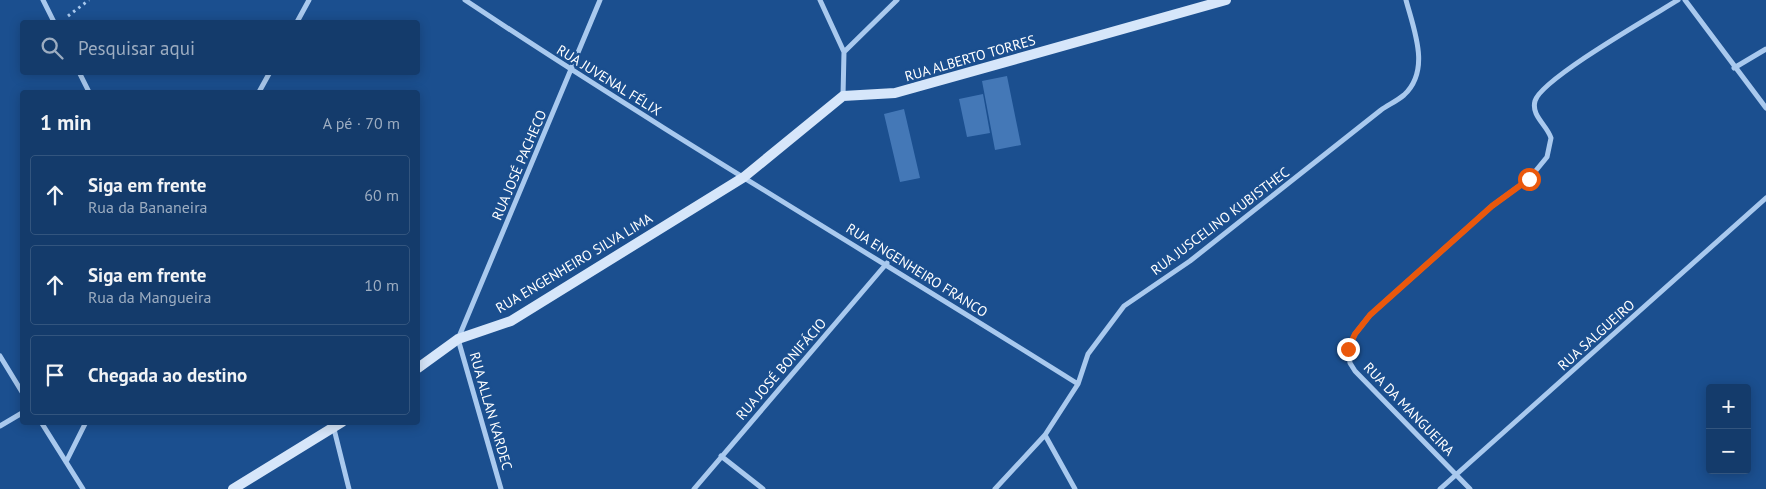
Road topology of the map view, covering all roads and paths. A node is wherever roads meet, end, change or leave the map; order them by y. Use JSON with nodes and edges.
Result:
{"nodes":[{"id":1,"x":43,"y":0,"type":"edge"},
{"id":2,"x":89,"y":0,"type":"edge"},
{"id":3,"x":309,"y":0,"type":"edge"},
{"id":4,"x":464,"y":0,"type":"edge"},
{"id":5,"x":600,"y":0,"type":"edge"},
{"id":6,"x":820,"y":0,"type":"edge"},
{"id":7,"x":897,"y":0,"type":"edge"},
{"id":8,"x":1226,"y":0,"type":"edge"},
{"id":9,"x":1406,"y":0,"type":"edge"},
{"id":10,"x":1678,"y":0,"type":"edge"},
{"id":11,"x":1684,"y":0,"type":"edge"},
{"id":12,"x":68,"y":17,"type":"dead end"},
{"id":13,"x":53,"y":20,"type":"edge"},
{"id":14,"x":298,"y":20,"type":"edge"},
{"id":15,"x":1766,"y":49,"type":"edge"},
{"id":16,"x":844,"y":52,"type":"junction"},
{"id":17,"x":1734,"y":68,"type":"junction"},
{"id":18,"x":570,"y":70,"type":"junction"},
{"id":19,"x":80,"y":75,"type":"edge"},
{"id":20,"x":268,"y":75,"type":"edge"},
{"id":21,"x":88,"y":90,"type":"edge"},
{"id":22,"x":260,"y":90,"type":"edge"},
{"id":23,"x":843,"y":96,"type":"junction"},
{"id":24,"x":1766,"y":108,"type":"edge"},
{"id":25,"x":744,"y":177,"type":"junction"},
{"id":26,"x":1766,"y":198,"type":"edge"},
{"id":27,"x":886,"y":264,"type":"junction"},
{"id":28,"x":458,"y":339,"type":"junction"},
{"id":29,"x":0,"y":356,"type":"edge"},
{"id":30,"x":420,"y":367,"type":"edge"},
{"id":31,"x":1078,"y":384,"type":"junction"},
{"id":32,"x":20,"y":389,"type":"edge"},
{"id":33,"x":20,"y":414,"type":"edge"},
{"id":34,"x":43,"y":425,"type":"edge"},
{"id":35,"x":84,"y":425,"type":"edge"},
{"id":36,"x":333,"y":425,"type":"edge"},
{"id":37,"x":335,"y":425,"type":"edge"},
{"id":38,"x":0,"y":426,"type":"edge"},
{"id":39,"x":1045,"y":435,"type":"junction"},
{"id":40,"x":721,"y":456,"type":"junction"},
{"id":41,"x":66,"y":462,"type":"junction"},
{"id":42,"x":1457,"y":474,"type":"junction"},
{"id":43,"x":83,"y":489,"type":"edge"},
{"id":44,"x":234,"y":489,"type":"edge"},
{"id":45,"x":349,"y":489,"type":"edge"},
{"id":46,"x":501,"y":489,"type":"edge"},
{"id":47,"x":694,"y":489,"type":"edge"},
{"id":48,"x":763,"y":489,"type":"edge"},
{"id":49,"x":995,"y":489,"type":"edge"},
{"id":50,"x":1075,"y":489,"type":"edge"},
{"id":51,"x":1440,"y":489,"type":"edge"},
{"id":52,"x":1470,"y":489,"type":"edge"}],
"edges":[{"from":1,"to":13,"type":"street"},
{"from":2,"to":12,"type":"path"},
{"from":3,"to":14,"type":"street"},
{"from":4,"to":18,"type":"street","name":"RUA JUVENAL FÉLIX"},
{"from":5,"to":18,"type":"street","name":"RUA JOSÉ PACHECO"},
{"from":6,"to":16,"type":"street"},
{"from":7,"to":16,"type":"street"},
{"from":8,"to":23,"type":"street","name":"RUA ALBERTO TORRES"},
{"from":9,"to":31,"type":"street","name":"RUA JUSCELINO KUBISTHEC"},
{"from":10,"to":42,"type":"street","name":"RUA DA MANGUEIRA"},
{"from":11,"to":17,"type":"street"},
{"from":15,"to":17,"type":"street"},
{"from":16,"to":23,"type":"street"},
{"from":17,"to":24,"type":"street"},
{"from":18,"to":25,"type":"street","name":"RUA JUVENAL FÉLIX"},
{"from":18,"to":28,"type":"street","name":"RUA JOSÉ PACHECO"},
{"from":19,"to":21,"type":"street"},
{"from":20,"to":22,"type":"street"},
{"from":23,"to":25,"type":"street"},
{"from":25,"to":27,"type":"street","name":"RUA ENGENHEIRO FRANCO"},
{"from":25,"to":28,"type":"street","name":"RUA ENGENHEIRO SILVA LIMA"},
{"from":26,"to":42,"type":"street","name":"RUA SALGUEIRO"},
{"from":27,"to":31,"type":"street","name":"RUA ENGENHEIRO FRANCO"},
{"from":27,"to":40,"type":"street","name":"RUA JOSÉ BONIFÁCIO"},
{"from":28,"to":30,"type":"street","name":"RUA ENGENHEIRO SILVA LIMA"},
{"from":28,"to":46,"type":"street","name":"RUA ALLAN KARDEC"},
{"from":29,"to":32,"type":"street"},
{"from":31,"to":39,"type":"street","name":"RUA JUSCELINO KUBISTHEC"},
{"from":33,"to":38,"type":"street"},
{"from":34,"to":41,"type":"street"},
{"from":35,"to":41,"type":"street"},
{"from":36,"to":44,"type":"street"},
{"from":37,"to":45,"type":"street"},
{"from":39,"to":49,"type":"street","name":"RUA JUSCELINO KUBISTHEC"},
{"from":39,"to":50,"type":"street"},
{"from":40,"to":47,"type":"street","name":"RUA JOSÉ BONIFÁCIO"},
{"from":40,"to":48,"type":"street"},
{"from":41,"to":43,"type":"street"},
{"from":42,"to":51,"type":"street","name":"RUA SALGUEIRO"},
{"from":42,"to":52,"type":"street","name":"RUA DA MANGUEIRA"}]}
